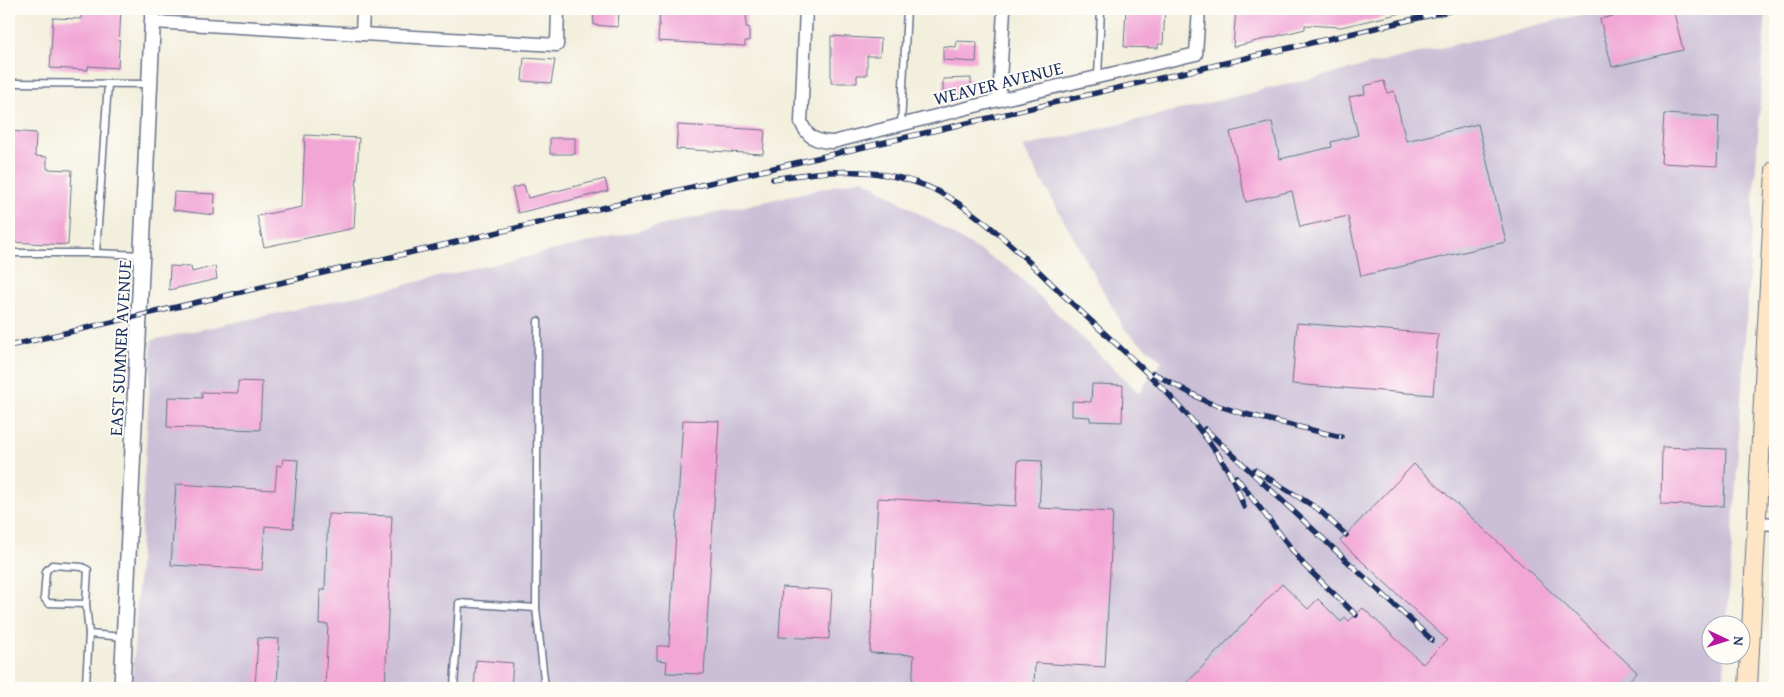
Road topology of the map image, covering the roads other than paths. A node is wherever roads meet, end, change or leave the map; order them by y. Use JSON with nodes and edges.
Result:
{"nodes":[{"id":1,"x":363,"y":9,"type":"edge"},
{"id":2,"x":558,"y":9,"type":"edge"},
{"id":3,"x":806,"y":9,"type":"edge"},
{"id":4,"x":907,"y":9,"type":"edge"},
{"id":5,"x":1004,"y":9,"type":"edge"},
{"id":6,"x":1102,"y":9,"type":"edge"},
{"id":7,"x":1199,"y":9,"type":"edge"},
{"id":8,"x":153,"y":16,"type":"edge"},
{"id":9,"x":362,"y":34,"type":"junction"},
{"id":10,"x":1098,"y":77,"type":"junction"},
{"id":11,"x":9,"y":82,"type":"edge"},
{"id":12,"x":108,"y":84,"type":"junction"},
{"id":13,"x":150,"y":84,"type":"junction"},
{"id":14,"x":999,"y":100,"type":"junction"},
{"id":15,"x":901,"y":125,"type":"junction"},
{"id":16,"x":1775,"y":170,"type":"edge"},
{"id":17,"x":9,"y":253,"type":"edge"},
{"id":18,"x":96,"y":253,"type":"junction"},
{"id":19,"x":143,"y":255,"type":"junction"},
{"id":20,"x":538,"y":321,"type":"dead end"},
{"id":21,"x":1757,"y":523,"type":"junction"},
{"id":22,"x":1775,"y":524,"type":"edge"},
{"id":23,"x":86,"y":604,"type":"junction"},
{"id":24,"x":536,"y":608,"type":"junction"},
{"id":25,"x":90,"y":634,"type":"junction"},
{"id":26,"x":125,"y":637,"type":"junction"},
{"id":27,"x":86,"y":683,"type":"dead end"},
{"id":28,"x":122,"y":688,"type":"edge"},
{"id":29,"x":454,"y":688,"type":"edge"},
{"id":30,"x":545,"y":688,"type":"edge"},
{"id":31,"x":1748,"y":688,"type":"edge"}],
"edges":[{"from":1,"to":9,"type":"street"},
{"from":2,"to":9,"type":"street"},
{"from":3,"to":15,"type":"street","name":"WEAVER AVENUE"},
{"from":4,"to":15,"type":"lane"},
{"from":5,"to":14,"type":"street"},
{"from":6,"to":10,"type":"lane"},
{"from":7,"to":10,"type":"street","name":"WEAVER AVENUE"},
{"from":8,"to":9,"type":"street"},
{"from":8,"to":13,"type":"street","name":"EAST SUMNER AVENUE"},
{"from":10,"to":14,"type":"street","name":"WEAVER AVENUE"},
{"from":11,"to":12,"type":"lane"},
{"from":12,"to":13,"type":"lane"},
{"from":12,"to":18,"type":"lane"},
{"from":13,"to":19,"type":"street","name":"EAST SUMNER AVENUE"},
{"from":14,"to":15,"type":"street","name":"WEAVER AVENUE"},
{"from":16,"to":21,"type":"main road"},
{"from":17,"to":18,"type":"lane"},
{"from":18,"to":19,"type":"lane"},
{"from":19,"to":26,"type":"street","name":"EAST SUMNER AVENUE"},
{"from":20,"to":24,"type":"lane"},
{"from":21,"to":22,"type":"street"},
{"from":21,"to":31,"type":"main road"},
{"from":23,"to":23,"type":"lane"},
{"from":23,"to":25,"type":"lane"},
{"from":24,"to":29,"type":"lane"},
{"from":24,"to":30,"type":"lane"},
{"from":25,"to":26,"type":"lane"},
{"from":25,"to":27,"type":"lane"},
{"from":26,"to":28,"type":"street","name":"EAST SUMNER AVENUE"}]}
